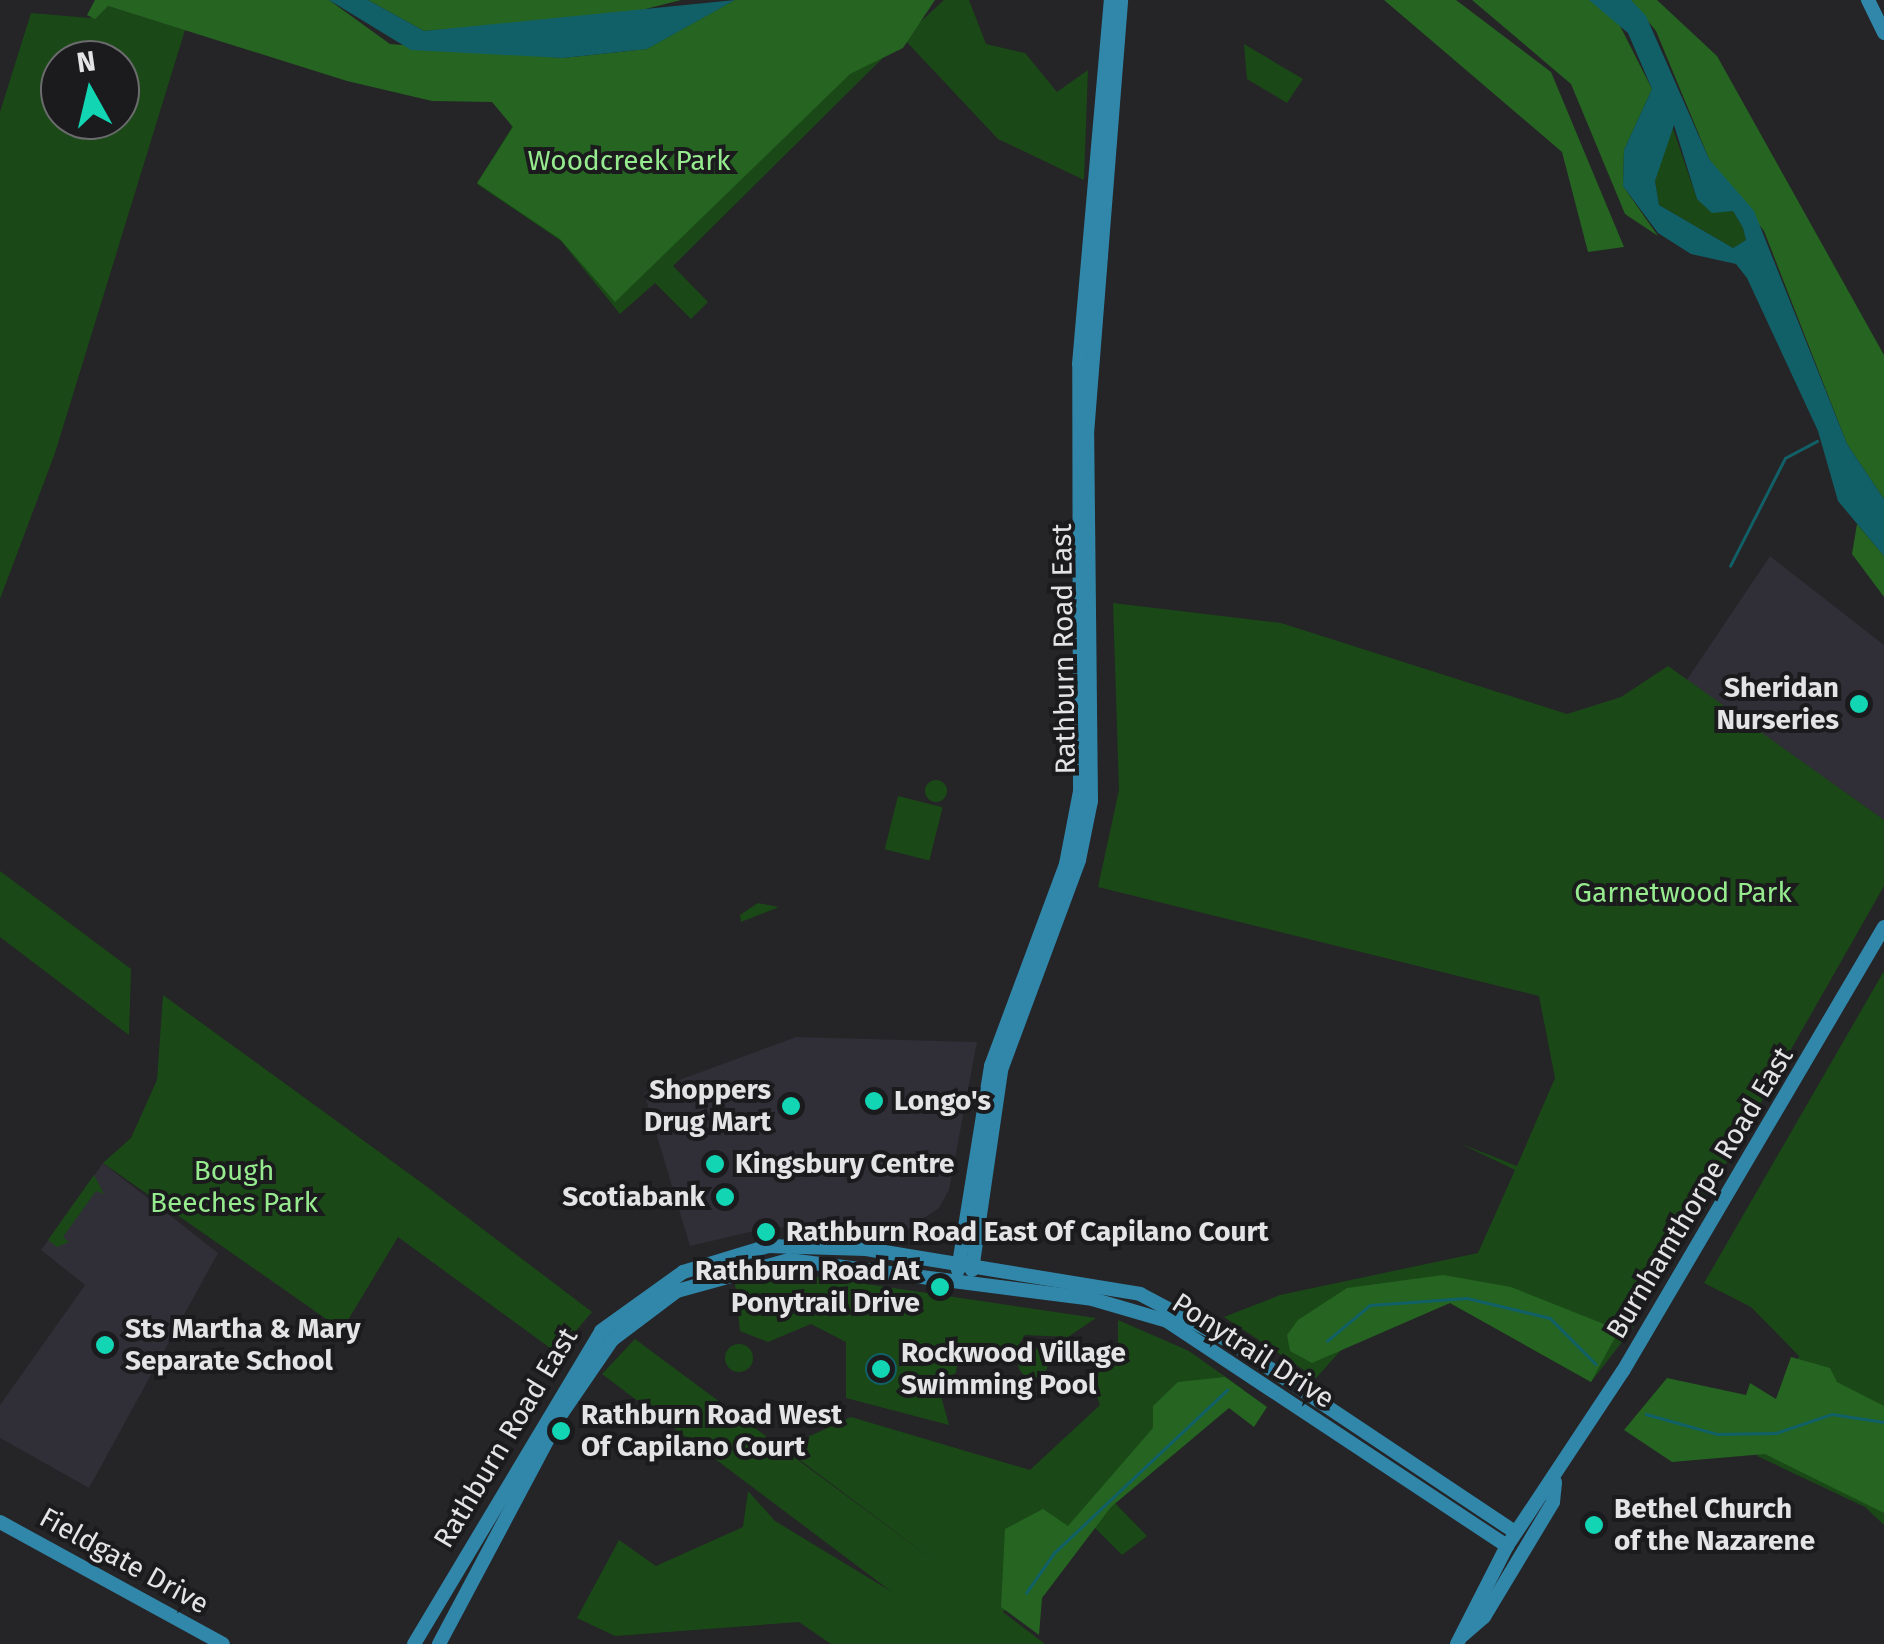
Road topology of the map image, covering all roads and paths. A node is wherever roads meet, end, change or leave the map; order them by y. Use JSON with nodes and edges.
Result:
{"nodes":[{"id":1,"x":1111,"y":0,"type":"edge"},
{"id":2,"x":1121,"y":0,"type":"edge"},
{"id":3,"x":1868,"y":0,"type":"edge"},
{"id":4,"x":1884,"y":34,"type":"edge"},
{"id":5,"x":1884,"y":927,"type":"edge"},
{"id":6,"x":966,"y":1263,"type":"junction"},
{"id":7,"x":956,"y":1279,"type":"junction"},
{"id":8,"x":1555,"y":1482,"type":"junction"},
{"id":9,"x":0,"y":1522,"type":"edge"},
{"id":10,"x":1511,"y":1539,"type":"junction"},
{"id":11,"x":1460,"y":1640,"type":"edge"},
{"id":12,"x":224,"y":1644,"type":"edge"},
{"id":13,"x":414,"y":1644,"type":"edge"},
{"id":14,"x":439,"y":1644,"type":"edge"}],
"edges":[{"from":1,"to":6,"type":"street","name":"Rathburn Road East"},
{"from":2,"to":6,"type":"street","name":"Rathburn Road East"},
{"from":3,"to":4,"type":"street"},
{"from":5,"to":8,"type":"street","name":"Burnhamthorpe Road East"},
{"from":6,"to":7,"type":"street","name":"Rathburn Road East"},
{"from":6,"to":10,"type":"street","name":"Ponytrail Drive"},
{"from":6,"to":13,"type":"street","name":"Rathburn Road East"},
{"from":7,"to":10,"type":"street","name":"Ponytrail Drive"},
{"from":7,"to":14,"type":"street","name":"Rathburn Road East"},
{"from":8,"to":10,"type":"street","name":"Burnhamthorpe Road East"},
{"from":8,"to":11,"type":"street","name":"Burnhamthorpe Road East"},
{"from":9,"to":12,"type":"street","name":"Fieldgate Drive"},
{"from":10,"to":11,"type":"street","name":"Burnhamthorpe Road East"}]}
